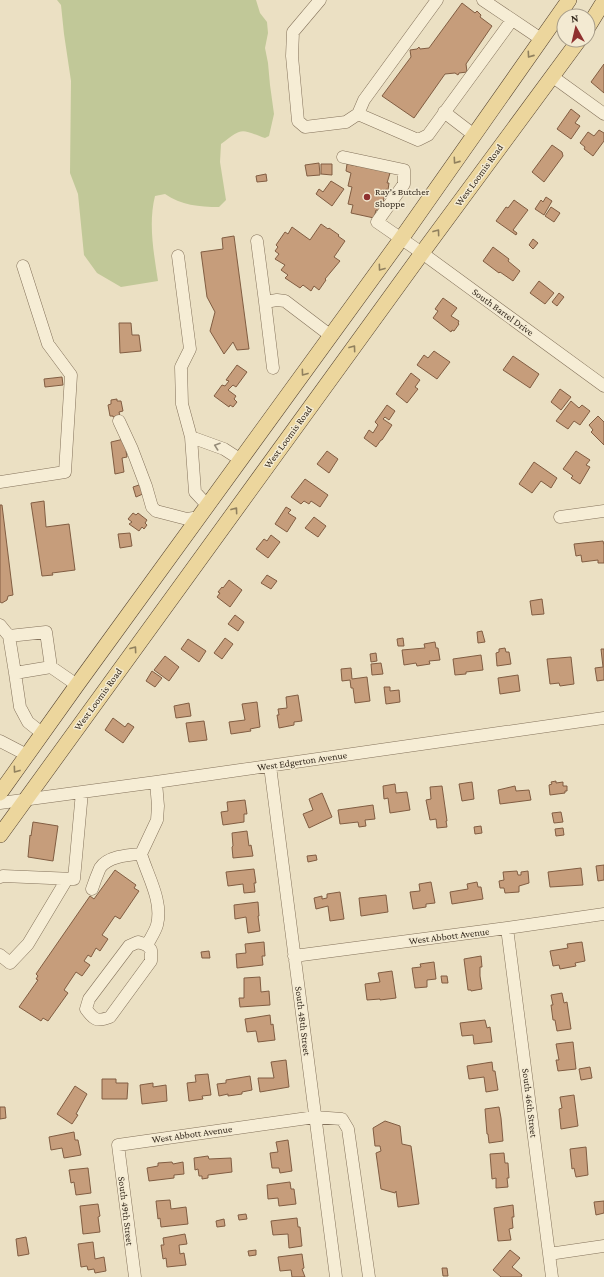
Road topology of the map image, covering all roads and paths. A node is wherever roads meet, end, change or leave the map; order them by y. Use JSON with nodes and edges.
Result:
{"nodes":[{"id":1,"x":320,"y":0,"type":"edge"},
{"id":2,"x":437,"y":0,"type":"edge"},
{"id":3,"x":483,"y":0,"type":"edge"},
{"id":4,"x":568,"y":0,"type":"edge"},
{"id":5,"x":604,"y":1,"type":"edge"},
{"id":6,"x":596,"y":14,"type":"edge"},
{"id":7,"x":512,"y":20,"type":"junction"},
{"id":8,"x":541,"y":39,"type":"junction"},
{"id":9,"x":573,"y":48,"type":"edge"},
{"id":10,"x":553,"y":77,"type":"junction"},
{"id":11,"x":444,"y":112,"type":"junction"},
{"id":12,"x":358,"y":114,"type":"junction"},
{"id":13,"x":604,"y":114,"type":"edge"},
{"id":14,"x":474,"y":135,"type":"junction"},
{"id":15,"x":343,"y":156,"type":"dead end"},
{"id":16,"x":401,"y":239,"type":"junction"},
{"id":17,"x":257,"y":241,"type":"dead end"},
{"id":18,"x":422,"y":253,"type":"junction"},
{"id":19,"x":178,"y":256,"type":"dead end"},
{"id":20,"x":23,"y":266,"type":"dead end"},
{"id":21,"x":265,"y":302,"type":"junction"},
{"id":22,"x":331,"y":336,"type":"junction"},
{"id":23,"x":273,"y":368,"type":"dead end"},
{"id":24,"x":604,"y":386,"type":"edge"},
{"id":25,"x":119,"y":421,"type":"dead end"},
{"id":26,"x":191,"y":437,"type":"junction"},
{"id":27,"x":241,"y":460,"type":"junction"},
{"id":28,"x":0,"y":482,"type":"edge"},
{"id":29,"x":204,"y":511,"type":"junction"},
{"id":30,"x":604,"y":511,"type":"edge"},
{"id":31,"x":560,"y":517,"type":"dead end"},
{"id":32,"x":220,"y":531,"type":"junction"},
{"id":33,"x":0,"y":625,"type":"edge"},
{"id":34,"x":9,"y":636,"type":"junction"},
{"id":35,"x":51,"y":667,"type":"junction"},
{"id":36,"x":14,"y":673,"type":"junction"},
{"id":37,"x":77,"y":685,"type":"junction"},
{"id":38,"x":604,"y":718,"type":"edge"},
{"id":39,"x":43,"y":734,"type":"junction"},
{"id":40,"x":0,"y":741,"type":"edge"},
{"id":41,"x":62,"y":749,"type":"junction"},
{"id":42,"x":27,"y":755,"type":"junction"},
{"id":43,"x":270,"y":766,"type":"junction"},
{"id":44,"x":156,"y":782,"type":"junction"},
{"id":45,"x":82,"y":792,"type":"junction"},
{"id":46,"x":0,"y":793,"type":"edge"},
{"id":47,"x":25,"y":799,"type":"junction"},
{"id":48,"x":0,"y":803,"type":"edge"},
{"id":49,"x":0,"y":835,"type":"edge"},
{"id":50,"x":141,"y":854,"type":"junction"},
{"id":51,"x":0,"y":877,"type":"edge"},
{"id":52,"x":67,"y":878,"type":"junction"},
{"id":53,"x":92,"y":889,"type":"dead end"},
{"id":54,"x":604,"y":914,"type":"edge"},
{"id":55,"x":507,"y":928,"type":"junction"},
{"id":56,"x":147,"y":945,"type":"junction"},
{"id":57,"x":0,"y":955,"type":"edge"},
{"id":58,"x":294,"y":956,"type":"junction"},
{"id":59,"x":315,"y":1117,"type":"junction"},
{"id":60,"x":118,"y":1145,"type":"joint"},
{"id":61,"x":604,"y":1246,"type":"edge"},
{"id":62,"x":550,"y":1254,"type":"junction"},
{"id":63,"x":135,"y":1277,"type":"edge"},
{"id":64,"x":336,"y":1277,"type":"edge"},
{"id":65,"x":369,"y":1277,"type":"edge"},
{"id":66,"x":552,"y":1277,"type":"edge"}],
"edges":[{"from":1,"to":12,"type":"street"},
{"from":2,"to":12,"type":"street"},
{"from":3,"to":7,"type":"street"},
{"from":4,"to":8,"type":"main road"},
{"from":5,"to":6,"type":"main road"},
{"from":7,"to":8,"type":"street"},
{"from":7,"to":11,"type":"street"},
{"from":8,"to":14,"type":"main road","one_way":true},
{"from":9,"to":10,"type":"main road","name":"West Loomis Road"},
{"from":10,"to":13,"type":"street"},
{"from":18,"to":10,"type":"main road","name":"West Loomis Road","one_way":true},
{"from":11,"to":12,"type":"street"},
{"from":11,"to":14,"type":"street"},
{"from":14,"to":16,"type":"main road","one_way":true},
{"from":15,"to":16,"type":"street","name":"South Bartel Drive"},
{"from":16,"to":18,"type":"street","name":"South Bartel Drive"},
{"from":16,"to":22,"type":"main road","one_way":true},
{"from":17,"to":21,"type":"street"},
{"from":18,"to":24,"type":"street","name":"South Bartel Drive"},
{"from":32,"to":18,"type":"main road","name":"West Loomis Road","one_way":true},
{"from":19,"to":26,"type":"street"},
{"from":20,"to":28,"type":"street"},
{"from":21,"to":22,"type":"street"},
{"from":21,"to":23,"type":"street"},
{"from":22,"to":27,"type":"main road","one_way":true},
{"from":25,"to":29,"type":"street"},
{"from":27,"to":26,"type":"street","one_way":true},
{"from":26,"to":29,"type":"street"},
{"from":27,"to":29,"type":"main road"},
{"from":29,"to":32,"type":"main road"},
{"from":29,"to":37,"type":"main road"},
{"from":30,"to":31,"type":"street"},
{"from":41,"to":32,"type":"main road","name":"West Loomis Road","one_way":true},
{"from":33,"to":34,"type":"street"},
{"from":34,"to":35,"type":"street"},
{"from":34,"to":36,"type":"street"},
{"from":35,"to":36,"type":"street"},
{"from":35,"to":37,"type":"street"},
{"from":36,"to":39,"type":"street"},
{"from":37,"to":39,"type":"main road"},
{"from":38,"to":43,"type":"street","name":"West Edgerton Avenue"},
{"from":39,"to":41,"type":"main road"},
{"from":39,"to":42,"type":"main road"},
{"from":40,"to":42,"type":"street"},
{"from":41,"to":47,"type":"main road","name":"West Loomis Road"},
{"from":42,"to":46,"type":"main road","one_way":true},
{"from":43,"to":44,"type":"street","name":"West Edgerton Avenue"},
{"from":43,"to":58,"type":"street","name":"South 48th Street"},
{"from":44,"to":45,"type":"street","name":"West Edgerton Avenue"},
{"from":44,"to":50,"type":"street"},
{"from":45,"to":47,"type":"street","name":"West Edgerton Avenue"},
{"from":45,"to":52,"type":"street"},
{"from":47,"to":48,"type":"street","name":"West Edgerton Avenue"},
{"from":47,"to":49,"type":"main road","name":"West Loomis Road"},
{"from":50,"to":53,"type":"street"},
{"from":50,"to":56,"type":"street"},
{"from":51,"to":52,"type":"street"},
{"from":52,"to":57,"type":"street"},
{"from":54,"to":55,"type":"street","name":"West Abbott Avenue"},
{"from":55,"to":58,"type":"street","name":"West Abbott Avenue"},
{"from":55,"to":62,"type":"street","name":"South 46th Street"},
{"from":56,"to":56,"type":"street"},
{"from":58,"to":59,"type":"street","name":"South 48th Street"},
{"from":59,"to":60,"type":"street","name":"West Abbott Avenue"},
{"from":59,"to":64,"type":"street","name":"South 48th Street"},
{"from":59,"to":65,"type":"street","name":"West Abbott Avenue"},
{"from":60,"to":63,"type":"street","name":"South 49th Street"},
{"from":61,"to":62,"type":"street"},
{"from":62,"to":66,"type":"street","name":"South 46th Street"}]}
